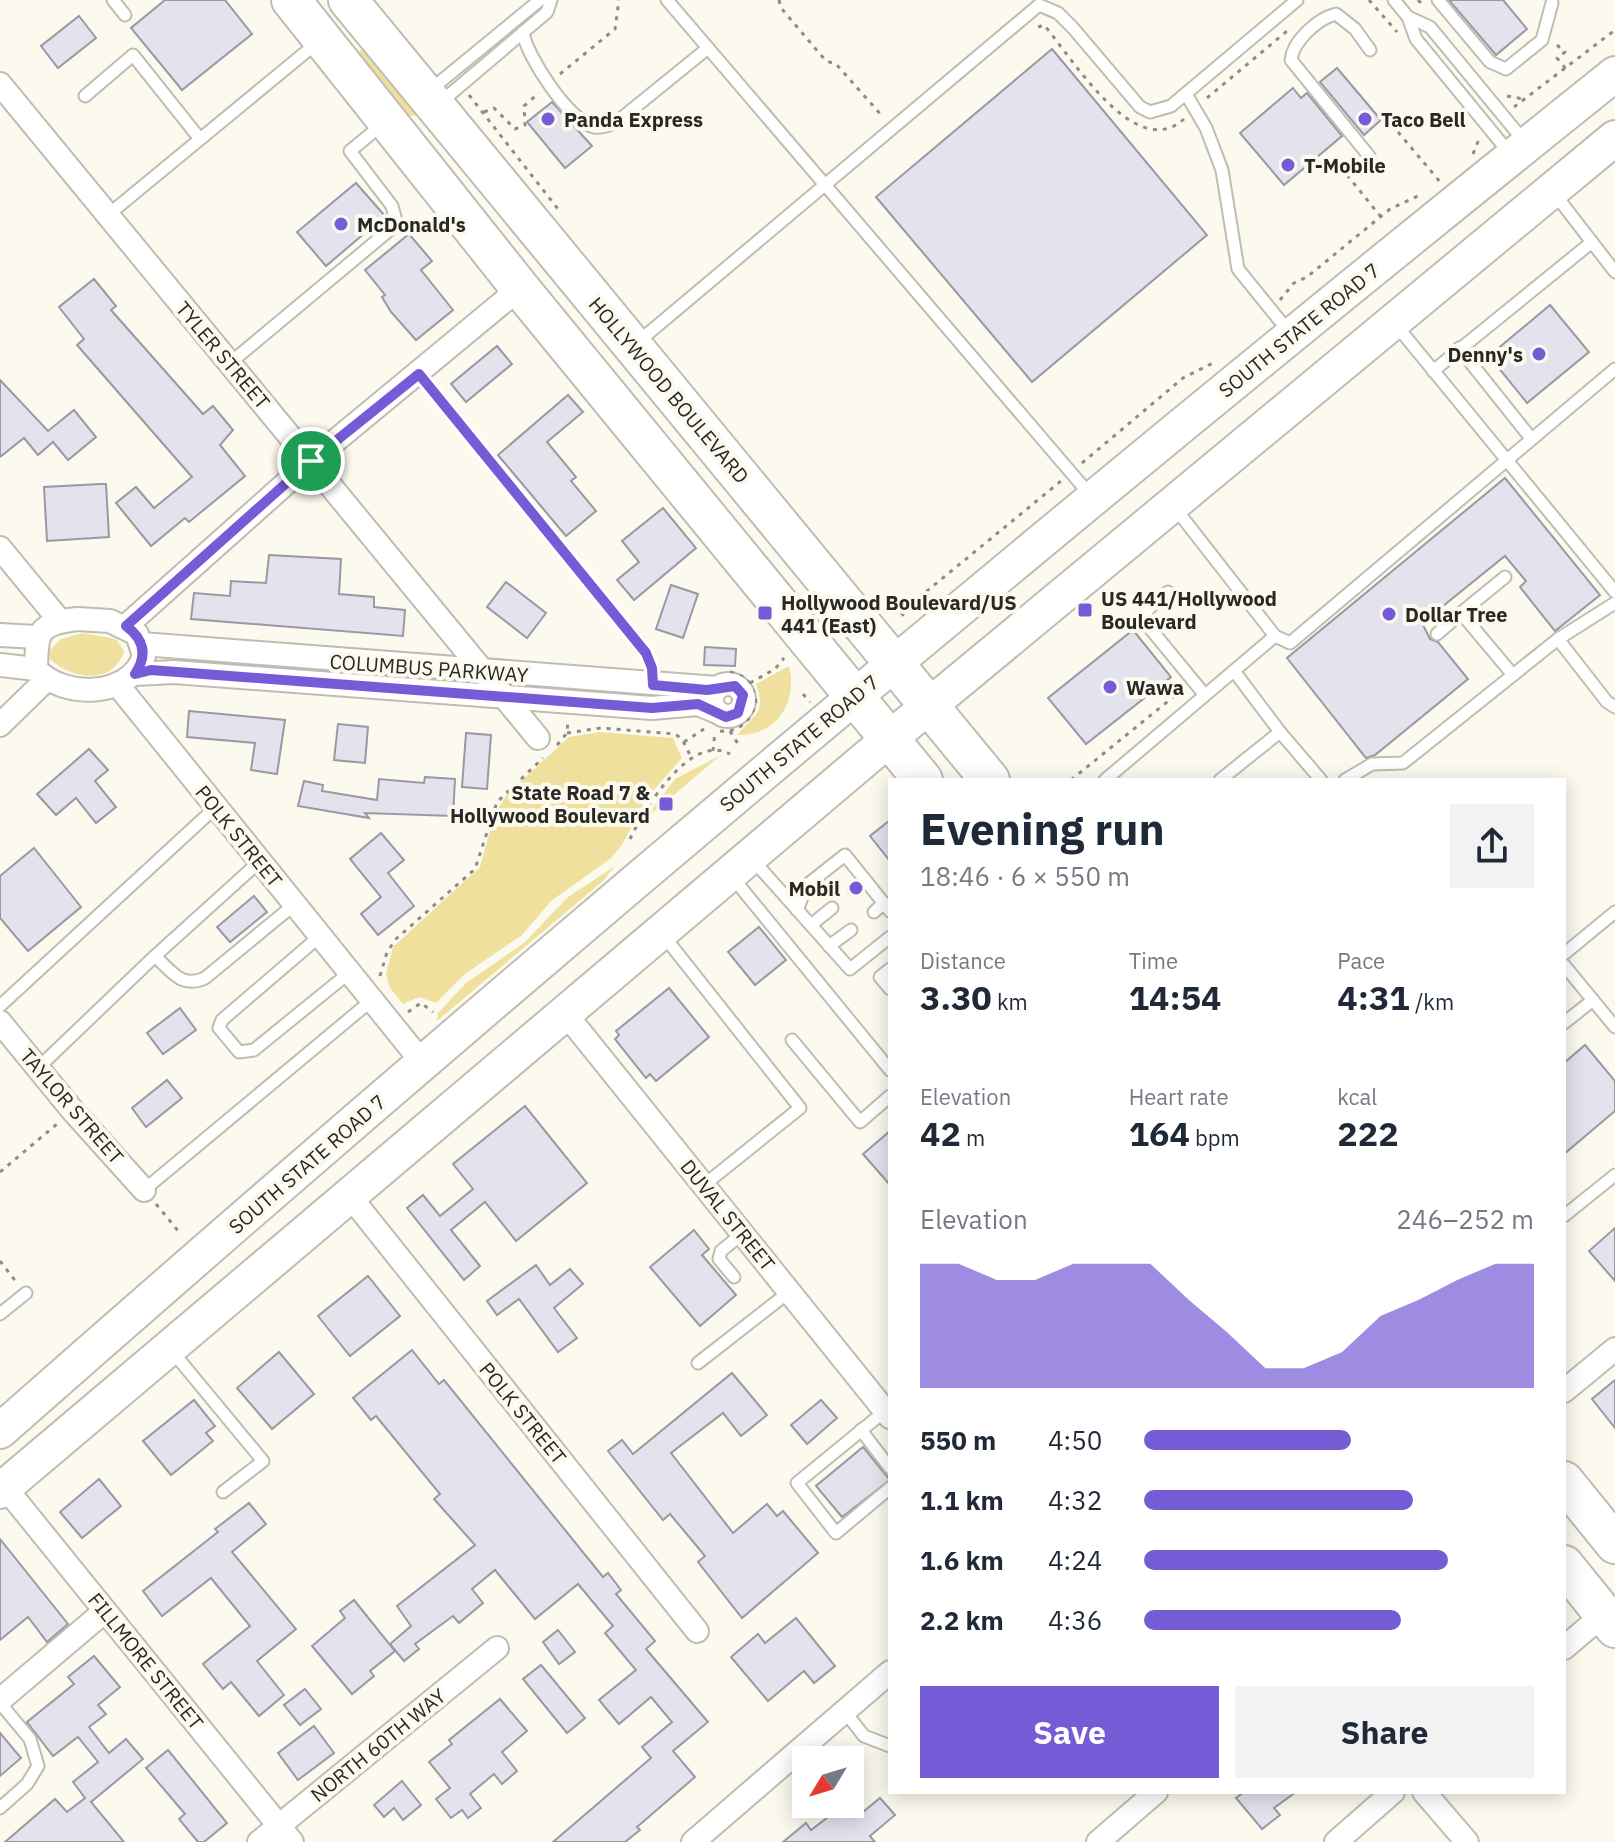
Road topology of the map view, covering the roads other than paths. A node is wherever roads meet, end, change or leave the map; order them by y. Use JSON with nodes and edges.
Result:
{"nodes":[{"id":1,"x":113,"y":0,"type":"edge"},
{"id":2,"x":291,"y":0,"type":"edge"},
{"id":3,"x":348,"y":0,"type":"edge"},
{"id":4,"x":540,"y":0,"type":"edge"},
{"id":5,"x":551,"y":0,"type":"edge"},
{"id":6,"x":667,"y":0,"type":"edge"},
{"id":7,"x":1297,"y":0,"type":"edge"},
{"id":8,"x":1394,"y":0,"type":"edge"},
{"id":9,"x":1438,"y":0,"type":"edge"},
{"id":10,"x":1552,"y":3,"type":"dead end"},
{"id":11,"x":125,"y":15,"type":"dead end"},
{"id":12,"x":1408,"y":17,"type":"junction"},
{"id":13,"x":523,"y":32,"type":"junction"},
{"id":14,"x":322,"y":39,"type":"junction"},
{"id":15,"x":708,"y":48,"type":"junction"},
{"id":16,"x":1370,"y":50,"type":"dead end"},
{"id":17,"x":1615,"y":74,"type":"edge"},
{"id":18,"x":0,"y":84,"type":"edge"},
{"id":19,"x":1186,"y":94,"type":"junction"},
{"id":20,"x":85,"y":96,"type":"dead end"},
{"id":21,"x":429,"y":101,"type":"junction"},
{"id":22,"x":390,"y":125,"type":"junction"},
{"id":23,"x":1615,"y":138,"type":"edge"},
{"id":24,"x":200,"y":139,"type":"junction"},
{"id":25,"x":1520,"y":151,"type":"junction"},
{"id":26,"x":1369,"y":156,"type":"dead end"},
{"id":27,"x":824,"y":186,"type":"junction"},
{"id":28,"x":1552,"y":190,"type":"junction"},
{"id":29,"x":108,"y":215,"type":"junction"},
{"id":30,"x":531,"y":226,"type":"junction"},
{"id":31,"x":1592,"y":242,"type":"junction"},
{"id":32,"x":1615,"y":272,"type":"edge"},
{"id":33,"x":520,"y":288,"type":"junction"},
{"id":34,"x":586,"y":292,"type":"junction"},
{"id":35,"x":1393,"y":322,"type":"junction"},
{"id":36,"x":1282,"y":323,"type":"junction"},
{"id":37,"x":633,"y":347,"type":"junction"},
{"id":38,"x":1459,"y":348,"type":"junction"},
{"id":39,"x":230,"y":363,"type":"junction"},
{"id":40,"x":1615,"y":369,"type":"edge"},
{"id":41,"x":1433,"y":371,"type":"junction"},
{"id":42,"x":419,"y":374,"type":"junction"},
{"id":43,"x":1530,"y":437,"type":"junction"},
{"id":44,"x":1507,"y":457,"type":"junction"},
{"id":45,"x":311,"y":461,"type":"junction"},
{"id":46,"x":1094,"y":499,"type":"junction"},
{"id":47,"x":1172,"y":504,"type":"junction"},
{"id":48,"x":0,"y":548,"type":"edge"},
{"id":49,"x":1505,"y":577,"type":"dead end"},
{"id":50,"x":1168,"y":592,"type":"dead end"},
{"id":51,"x":1615,"y":592,"type":"edge"},
{"id":52,"x":1615,"y":603,"type":"edge"},
{"id":53,"x":1461,"y":613,"type":"junction"},
{"id":54,"x":60,"y":621,"type":"junction"},
{"id":55,"x":126,"y":626,"type":"junction"},
{"id":56,"x":1437,"y":634,"type":"dead end"},
{"id":57,"x":0,"y":635,"type":"edge"},
{"id":58,"x":1275,"y":636,"type":"junction"},
{"id":59,"x":37,"y":637,"type":"junction"},
{"id":60,"x":1558,"y":639,"type":"junction"},
{"id":61,"x":142,"y":644,"type":"junction"},
{"id":62,"x":895,"y":663,"type":"junction"},
{"id":63,"x":0,"y":665,"type":"edge"},
{"id":64,"x":485,"y":671,"type":"junction"},
{"id":65,"x":1234,"y":671,"type":"junction"},
{"id":66,"x":41,"y":675,"type":"junction"},
{"id":67,"x":1513,"y":675,"type":"junction"},
{"id":68,"x":126,"y":679,"type":"junction"},
{"id":69,"x":653,"y":685,"type":"junction"},
{"id":70,"x":1204,"y":694,"type":"junction"},
{"id":71,"x":855,"y":696,"type":"junction"},
{"id":72,"x":505,"y":697,"type":"junction"},
{"id":73,"x":929,"y":706,"type":"junction"},
{"id":74,"x":1615,"y":707,"type":"edge"},
{"id":75,"x":0,"y":725,"type":"edge"},
{"id":76,"x":1280,"y":732,"type":"junction"},
{"id":77,"x":889,"y":739,"type":"junction"},
{"id":78,"x":546,"y":748,"type":"road end"},
{"id":79,"x":921,"y":778,"type":"edge"},
{"id":80,"x":988,"y":778,"type":"edge"},
{"id":81,"x":1107,"y":778,"type":"edge"},
{"id":82,"x":1222,"y":778,"type":"edge"},
{"id":83,"x":1319,"y":778,"type":"edge"},
{"id":84,"x":1348,"y":778,"type":"edge"},
{"id":85,"x":216,"y":807,"type":"junction"},
{"id":86,"x":260,"y":861,"type":"junction"},
{"id":87,"x":740,"y":866,"type":"junction"},
{"id":88,"x":865,"y":880,"type":"junction"},
{"id":89,"x":854,"y":889,"type":"dead end"},
{"id":90,"x":295,"y":904,"type":"junction"},
{"id":91,"x":887,"y":907,"type":"edge"},
{"id":92,"x":832,"y":908,"type":"dead end"},
{"id":93,"x":797,"y":910,"type":"junction"},
{"id":94,"x":874,"y":912,"type":"dead end"},
{"id":95,"x":1615,"y":912,"type":"edge"},
{"id":96,"x":811,"y":925,"type":"junction"},
{"id":97,"x":851,"y":930,"type":"dead end"},
{"id":98,"x":661,"y":933,"type":"junction"},
{"id":99,"x":320,"y":936,"type":"junction"},
{"id":100,"x":888,"y":939,"type":"edge"},
{"id":101,"x":829,"y":946,"type":"junction"},
{"id":102,"x":1566,"y":952,"type":"edge"},
{"id":103,"x":155,"y":956,"type":"junction"},
{"id":104,"x":1566,"y":967,"type":"edge"},
{"id":105,"x":888,"y":971,"type":"edge"},
{"id":106,"x":350,"y":972,"type":"junction"},
{"id":107,"x":888,"y":987,"type":"edge"},
{"id":108,"x":376,"y":990,"type":"junction"},
{"id":109,"x":1593,"y":1000,"type":"junction"},
{"id":110,"x":0,"y":1006,"type":"edge"},
{"id":111,"x":565,"y":1013,"type":"junction"},
{"id":112,"x":1566,"y":1021,"type":"edge"},
{"id":113,"x":0,"y":1022,"type":"edge"},
{"id":114,"x":1615,"y":1027,"type":"edge"},
{"id":115,"x":792,"y":1040,"type":"dead end"},
{"id":116,"x":422,"y":1062,"type":"junction"},
{"id":117,"x":888,"y":1067,"type":"edge"},
{"id":118,"x":38,"y":1068,"type":"junction"},
{"id":119,"x":888,"y":1098,"type":"edge"},
{"id":120,"x":1615,"y":1175,"type":"edge"},
{"id":121,"x":704,"y":1185,"type":"junction"},
{"id":122,"x":144,"y":1190,"type":"joint"},
{"id":123,"x":349,"y":1195,"type":"junction"},
{"id":124,"x":1566,"y":1214,"type":"edge"},
{"id":125,"x":743,"y":1233,"type":"junction"},
{"id":126,"x":734,"y":1277,"type":"dead end"},
{"id":127,"x":789,"y":1292,"type":"junction"},
{"id":128,"x":26,"y":1293,"type":"road end"},
{"id":129,"x":753,"y":1302,"type":"dead end"},
{"id":130,"x":762,"y":1313,"type":"junction"},
{"id":131,"x":0,"y":1314,"type":"edge"},
{"id":132,"x":169,"y":1347,"type":"junction"},
{"id":133,"x":1615,"y":1349,"type":"edge"},
{"id":134,"x":698,"y":1363,"type":"dead end"},
{"id":135,"x":1566,"y":1389,"type":"edge"},
{"id":136,"x":887,"y":1414,"type":"edge"},
{"id":137,"x":861,"y":1430,"type":"junction"},
{"id":138,"x":0,"y":1431,"type":"edge"},
{"id":139,"x":888,"y":1465,"type":"edge"},
{"id":140,"x":1566,"y":1483,"type":"edge"},
{"id":141,"x":2,"y":1486,"type":"edge"},
{"id":142,"x":888,"y":1490,"type":"edge"},
{"id":143,"x":223,"y":1492,"type":"dead end"},
{"id":144,"x":1615,"y":1544,"type":"edge"},
{"id":145,"x":1566,"y":1567,"type":"edge"},
{"id":146,"x":105,"y":1611,"type":"junction"},
{"id":147,"x":1610,"y":1621,"type":"edge"},
{"id":148,"x":697,"y":1631,"type":"dead end"},
{"id":149,"x":1566,"y":1647,"type":"edge"},
{"id":150,"x":497,"y":1648,"type":"dead end"},
{"id":151,"x":888,"y":1674,"type":"edge"},
{"id":152,"x":0,"y":1702,"type":"edge"},
{"id":153,"x":845,"y":1712,"type":"junction"},
{"id":154,"x":888,"y":1745,"type":"edge"},
{"id":155,"x":1154,"y":1794,"type":"edge"},
{"id":156,"x":1391,"y":1794,"type":"edge"},
{"id":157,"x":1426,"y":1794,"type":"edge"},
{"id":158,"x":0,"y":1808,"type":"edge"},
{"id":159,"x":285,"y":1834,"type":"edge"},
{"id":160,"x":259,"y":1842,"type":"edge"},
{"id":161,"x":693,"y":1842,"type":"edge"},
{"id":162,"x":1098,"y":1842,"type":"edge"},
{"id":163,"x":1336,"y":1842,"type":"edge"},
{"id":164,"x":1467,"y":1842,"type":"edge"}],
"edges":[{"from":1,"to":11,"type":"lane"},
{"from":2,"to":14,"type":"highway"},
{"from":3,"to":21,"type":"highway","name":"HOLLYWOOD BOULEVARD"},
{"from":4,"to":21,"type":"lane"},
{"from":5,"to":13,"type":"lane"},
{"from":6,"to":15,"type":"lane"},
{"from":7,"to":19,"type":"lane"},
{"from":8,"to":12,"type":"lane"},
{"from":9,"to":10,"type":"lane"},
{"from":12,"to":25,"type":"lane"},
{"from":12,"to":25,"type":"lane"},
{"from":13,"to":15,"type":"lane"},
{"from":13,"to":21,"type":"lane"},
{"from":14,"to":22,"type":"highway"},
{"from":14,"to":24,"type":"lane"},
{"from":15,"to":27,"type":"lane"},
{"from":16,"to":26,"type":"lane"},
{"from":17,"to":25,"type":"main road","name":"SOUTH STATE ROAD 7"},
{"from":18,"to":29,"type":"street","name":"TYLER STREET"},
{"from":19,"to":27,"type":"lane"},
{"from":19,"to":36,"type":"lane"},
{"from":20,"to":24,"type":"lane"},
{"from":21,"to":30,"type":"highway","name":"HOLLYWOOD BOULEVARD"},
{"from":22,"to":30,"type":"highway"},
{"from":22,"to":33,"type":"highway"},
{"from":22,"to":39,"type":"lane"},
{"from":23,"to":28,"type":"main road"},
{"from":24,"to":29,"type":"lane"},
{"from":25,"to":36,"type":"main road","name":"SOUTH STATE ROAD 7"},
{"from":27,"to":37,"type":"lane"},
{"from":27,"to":46,"type":"lane"},
{"from":28,"to":31,"type":"lane"},
{"from":28,"to":35,"type":"main road"},
{"from":29,"to":39,"type":"street","name":"TYLER STREET"},
{"from":30,"to":34,"type":"highway","name":"HOLLYWOOD BOULEVARD"},
{"from":31,"to":32,"type":"lane"},
{"from":31,"to":38,"type":"lane"},
{"from":33,"to":34,"type":"highway"},
{"from":33,"to":42,"type":"street"},
{"from":33,"to":71,"type":"highway"},
{"from":34,"to":37,"type":"highway","name":"HOLLYWOOD BOULEVARD"},
{"from":35,"to":41,"type":"lane"},
{"from":35,"to":47,"type":"main road"},
{"from":36,"to":46,"type":"main road","name":"SOUTH STATE ROAD 7"},
{"from":37,"to":62,"type":"highway","name":"HOLLYWOOD BOULEVARD"},
{"from":38,"to":41,"type":"lane"},
{"from":38,"to":43,"type":"lane"},
{"from":39,"to":45,"type":"street","name":"TYLER STREET"},
{"from":40,"to":43,"type":"lane"},
{"from":41,"to":44,"type":"lane"},
{"from":42,"to":45,"type":"street"},
{"from":42,"to":69,"type":"lane"},
{"from":43,"to":44,"type":"lane"},
{"from":44,"to":51,"type":"lane"},
{"from":44,"to":58,"type":"lane"},
{"from":45,"to":55,"type":"street"},
{"from":45,"to":64,"type":"street","name":"TYLER STREET"},
{"from":46,"to":62,"type":"main road","name":"SOUTH STATE ROAD 7"},
{"from":47,"to":58,"type":"lane"},
{"from":47,"to":73,"type":"main road"},
{"from":48,"to":54,"type":"street"},
{"from":49,"to":53,"type":"lane"},
{"from":50,"to":70,"type":"lane"},
{"from":52,"to":60,"type":"lane"},
{"from":53,"to":56,"type":"lane"},
{"from":53,"to":67,"type":"lane"},
{"from":54,"to":55,"type":"street"},
{"from":54,"to":59,"type":"street"},
{"from":55,"to":61,"type":"street"},
{"from":57,"to":59,"type":"street"},
{"from":58,"to":65,"type":"lane"},
{"from":59,"to":66,"type":"street"},
{"from":60,"to":67,"type":"lane"},
{"from":60,"to":74,"type":"lane"},
{"from":61,"to":64,"type":"street","name":"COLUMBUS PARKWAY"},
{"from":61,"to":68,"type":"street"},
{"from":62,"to":71,"type":"main road","name":"SOUTH STATE ROAD 7"},
{"from":62,"to":73,"type":"highway","name":"HOLLYWOOD BOULEVARD"},
{"from":63,"to":66,"type":"street"},
{"from":64,"to":69,"type":"street","name":"COLUMBUS PARKWAY"},
{"from":64,"to":72,"type":"street","name":"TYLER STREET"},
{"from":65,"to":70,"type":"lane"},
{"from":65,"to":76,"type":"lane"},
{"from":66,"to":68,"type":"street"},
{"from":66,"to":75,"type":"street"},
{"from":67,"to":84,"type":"lane"},
{"from":68,"to":72,"type":"street","name":"COLUMBUS PARKWAY"},
{"from":68,"to":85,"type":"street","name":"POLK STREET"},
{"from":69,"to":72,"type":"street","name":"COLUMBUS PARKWAY"},
{"from":70,"to":81,"type":"lane"},
{"from":71,"to":77,"type":"highway"},
{"from":71,"to":116,"type":"main road","name":"SOUTH STATE ROAD 7"},
{"from":72,"to":78,"type":"street","name":"TYLER STREET"},
{"from":73,"to":77,"type":"main road"},
{"from":73,"to":80,"type":"highway","name":"HOLLYWOOD BOULEVARD"},
{"from":76,"to":82,"type":"lane"},
{"from":76,"to":83,"type":"lane"},
{"from":77,"to":79,"type":"highway"},
{"from":77,"to":87,"type":"main road"},
{"from":85,"to":86,"type":"street","name":"POLK STREET"},
{"from":85,"to":110,"type":"lane"},
{"from":86,"to":90,"type":"street","name":"POLK STREET"},
{"from":86,"to":103,"type":"lane"},
{"from":87,"to":93,"type":"lane"},
{"from":87,"to":98,"type":"main road"},
{"from":87,"to":117,"type":"lane"},
{"from":88,"to":89,"type":"lane"},
{"from":88,"to":91,"type":"lane"},
{"from":88,"to":93,"type":"lane"},
{"from":90,"to":99,"type":"street","name":"POLK STREET"},
{"from":90,"to":103,"type":"lane"},
{"from":91,"to":94,"type":"lane"},
{"from":92,"to":96,"type":"lane"},
{"from":93,"to":96,"type":"lane"},
{"from":95,"to":102,"type":"lane"},
{"from":96,"to":101,"type":"lane"},
{"from":97,"to":101,"type":"lane"},
{"from":98,"to":111,"type":"main road"},
{"from":98,"to":121,"type":"lane"},
{"from":99,"to":106,"type":"street","name":"POLK STREET"},
{"from":99,"to":106,"type":"lane"},
{"from":100,"to":101,"type":"lane"},
{"from":103,"to":118,"type":"lane"},
{"from":104,"to":109,"type":"lane"},
{"from":105,"to":107,"type":"lane"},
{"from":106,"to":108,"type":"street","name":"POLK STREET"},
{"from":108,"to":116,"type":"street","name":"POLK STREET"},
{"from":108,"to":122,"type":"lane"},
{"from":109,"to":112,"type":"lane"},
{"from":109,"to":114,"type":"lane"},
{"from":111,"to":121,"type":"street","name":"DUVAL STREET"},
{"from":111,"to":123,"type":"main road"},
{"from":113,"to":118,"type":"street","name":"TAYLOR STREET"},
{"from":115,"to":119,"type":"lane"},
{"from":116,"to":138,"type":"main road","name":"SOUTH STATE ROAD 7"},
{"from":118,"to":122,"type":"street","name":"TAYLOR STREET"},
{"from":120,"to":124,"type":"lane"},
{"from":121,"to":125,"type":"street","name":"DUVAL STREET"},
{"from":123,"to":132,"type":"main road"},
{"from":123,"to":148,"type":"street","name":"POLK STREET"},
{"from":125,"to":126,"type":"lane"},
{"from":125,"to":127,"type":"street","name":"DUVAL STREET"},
{"from":127,"to":130,"type":"lane"},
{"from":127,"to":136,"type":"street","name":"DUVAL STREET"},
{"from":128,"to":131,"type":"lane"},
{"from":129,"to":130,"type":"lane"},
{"from":130,"to":134,"type":"lane"},
{"from":132,"to":141,"type":"main road"},
{"from":132,"to":143,"type":"lane"},
{"from":133,"to":135,"type":"street"},
{"from":136,"to":137,"type":"lane"},
{"from":137,"to":139,"type":"lane"},
{"from":137,"to":142,"type":"lane"},
{"from":140,"to":144,"type":"highway"},
{"from":141,"to":146,"type":"street","name":"FILLMORE STREET"},
{"from":145,"to":147,"type":"highway"},
{"from":146,"to":152,"type":"street"},
{"from":146,"to":159,"type":"street","name":"FILLMORE STREET"},
{"from":147,"to":149,"type":"street"},
{"from":150,"to":159,"type":"street","name":"NORTH 60TH WAY"},
{"from":151,"to":153,"type":"street"},
{"from":152,"to":158,"type":"lane"},
{"from":153,"to":154,"type":"lane"},
{"from":153,"to":161,"type":"street"},
{"from":155,"to":162,"type":"street"},
{"from":156,"to":163,"type":"street"},
{"from":157,"to":164,"type":"street"},
{"from":159,"to":160,"type":"street","name":"NORTH 60TH WAY"}]}
